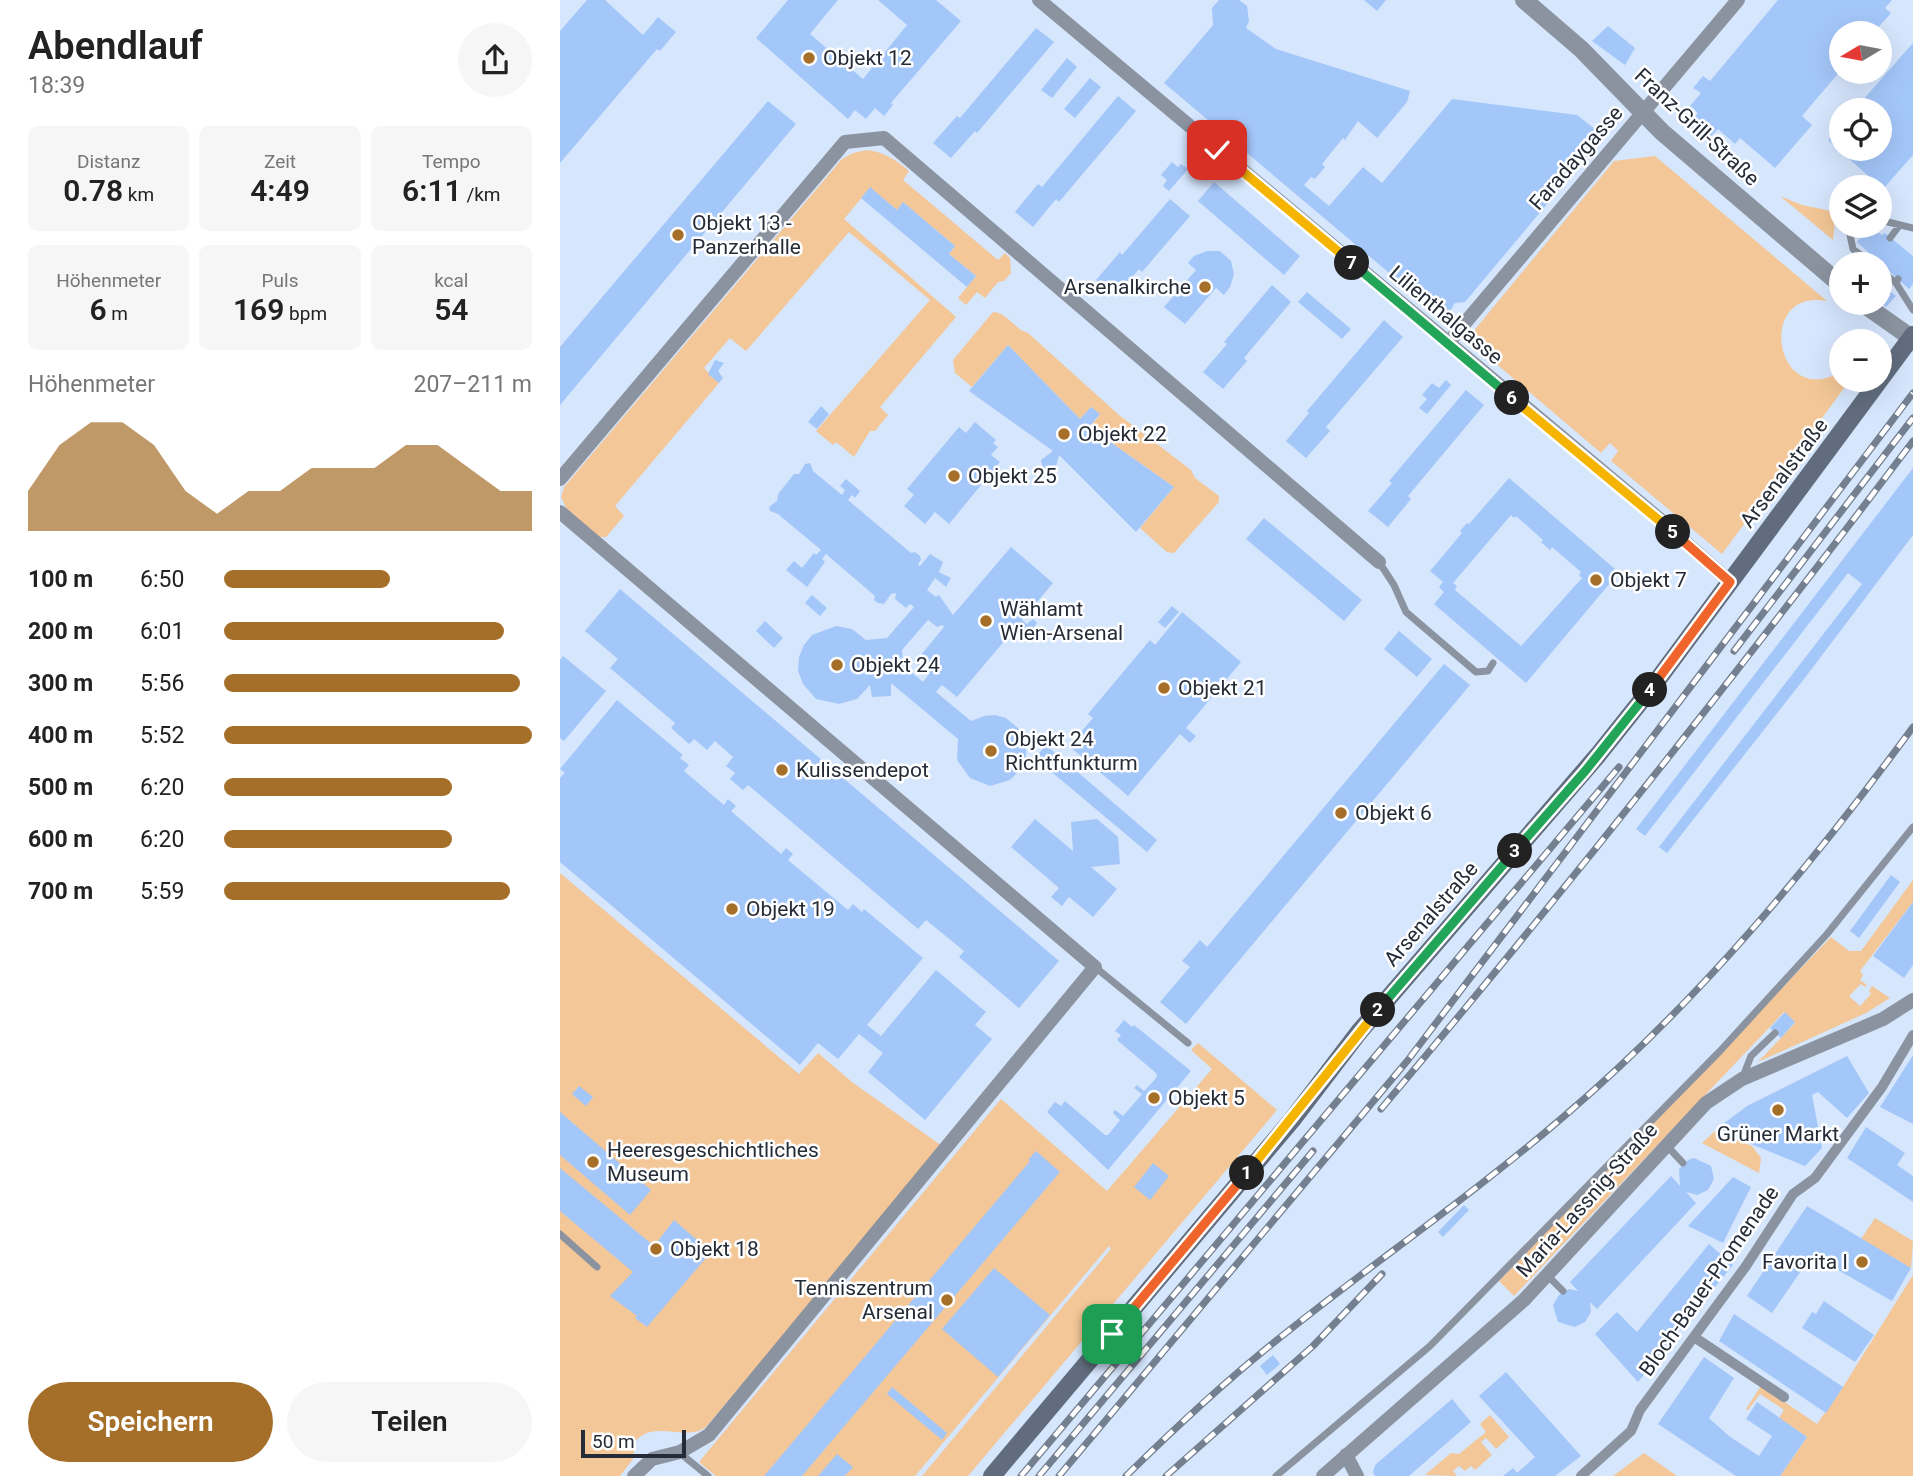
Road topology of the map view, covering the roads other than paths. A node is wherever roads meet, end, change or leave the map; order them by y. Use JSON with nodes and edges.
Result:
{"nodes":[{"id":1,"x":1039,"y":0,"type":"edge"},
{"id":2,"x":1524,"y":0,"type":"edge"},
{"id":3,"x":1738,"y":0,"type":"edge"},
{"id":4,"x":1644,"y":112,"type":"junction"},
{"id":5,"x":1892,"y":224,"type":"edge"},
{"id":6,"x":1899,"y":226,"type":"junction"},
{"id":7,"x":1913,"y":228,"type":"edge"},
{"id":8,"x":1892,"y":235,"type":"edge"},
{"id":9,"x":1829,"y":275,"type":"edge"},
{"id":10,"x":1892,"y":278,"type":"edge"},
{"id":11,"x":1913,"y":310,"type":"edge"},
{"id":12,"x":1880,"y":315,"type":"edge"},
{"id":13,"x":1913,"y":337,"type":"edge"},
{"id":14,"x":1448,"y":344,"type":"junction"},
{"id":15,"x":560,"y":479,"type":"edge"},
{"id":16,"x":560,"y":512,"type":"edge"},
{"id":17,"x":1379,"y":562,"type":"joint"},
{"id":18,"x":1730,"y":582,"type":"junction"},
{"id":19,"x":1493,"y":663,"type":"dead end"},
{"id":20,"x":1913,"y":827,"type":"edge"},
{"id":21,"x":1095,"y":967,"type":"junction"},
{"id":22,"x":1913,"y":1000,"type":"edge"},
{"id":23,"x":1775,"y":1033,"type":"dead end"},
{"id":24,"x":1913,"y":1035,"type":"edge"},
{"id":25,"x":1188,"y":1044,"type":"dead end"},
{"id":26,"x":1742,"y":1079,"type":"junction"},
{"id":27,"x":1666,"y":1144,"type":"junction"},
{"id":28,"x":1683,"y":1163,"type":"dead end"},
{"id":29,"x":560,"y":1234,"type":"edge"},
{"id":30,"x":597,"y":1266,"type":"dead end"},
{"id":31,"x":1548,"y":1276,"type":"junction"},
{"id":32,"x":1563,"y":1291,"type":"dead end"},
{"id":33,"x":1694,"y":1337,"type":"junction"},
{"id":34,"x":1784,"y":1397,"type":"dead end"},
{"id":35,"x":680,"y":1452,"type":"junction"},
{"id":36,"x":1346,"y":1455,"type":"junction"},
{"id":37,"x":634,"y":1476,"type":"edge"},
{"id":38,"x":708,"y":1476,"type":"edge"},
{"id":39,"x":992,"y":1476,"type":"edge"},
{"id":40,"x":1276,"y":1476,"type":"edge"},
{"id":41,"x":1323,"y":1476,"type":"edge"},
{"id":42,"x":1357,"y":1476,"type":"edge"},
{"id":43,"x":1581,"y":1476,"type":"edge"}],
"edges":[{"from":1,"to":14,"type":"street","name":"Lilienthalgasse"},
{"from":2,"to":4,"type":"street","name":"Franz-Grill-Straße"},
{"from":3,"to":4,"type":"street","name":"Faradaygasse"},
{"from":4,"to":9,"type":"street","name":"Franz-Grill-Straße"},
{"from":4,"to":14,"type":"street","name":"Faradaygasse"},
{"from":5,"to":6,"type":"lane"},
{"from":6,"to":7,"type":"lane"},
{"from":6,"to":8,"type":"lane"},
{"from":10,"to":11,"type":"lane"},
{"from":12,"to":13,"type":"street"},
{"from":13,"to":18,"type":"main road","name":"Arsenalstraße"},
{"from":14,"to":18,"type":"street","name":"Lilienthalgasse"},
{"from":15,"to":17,"type":"street"},
{"from":16,"to":21,"type":"street"},
{"from":17,"to":19,"type":"lane"},
{"from":18,"to":39,"type":"main road","name":"Arsenalstraße"},
{"from":20,"to":40,"type":"lane"},
{"from":21,"to":25,"type":"lane"},
{"from":21,"to":35,"type":"street"},
{"from":22,"to":26,"type":"street","name":"Maria-Lassnig-Straße"},
{"from":23,"to":26,"type":"lane"},
{"from":24,"to":33,"type":"street","name":"Bloch-Bauer-Promenade"},
{"from":26,"to":27,"type":"street","name":"Maria-Lassnig-Straße"},
{"from":27,"to":28,"type":"lane"},
{"from":27,"to":31,"type":"street","name":"Maria-Lassnig-Straße"},
{"from":29,"to":30,"type":"lane"},
{"from":31,"to":32,"type":"lane"},
{"from":31,"to":36,"type":"street","name":"Maria-Lassnig-Straße"},
{"from":33,"to":34,"type":"street"},
{"from":33,"to":43,"type":"street","name":"Bloch-Bauer-Promenade"},
{"from":35,"to":37,"type":"street"},
{"from":35,"to":38,"type":"lane"},
{"from":36,"to":41,"type":"street","name":"Maria-Lassnig-Straße"},
{"from":36,"to":42,"type":"street"}]}
